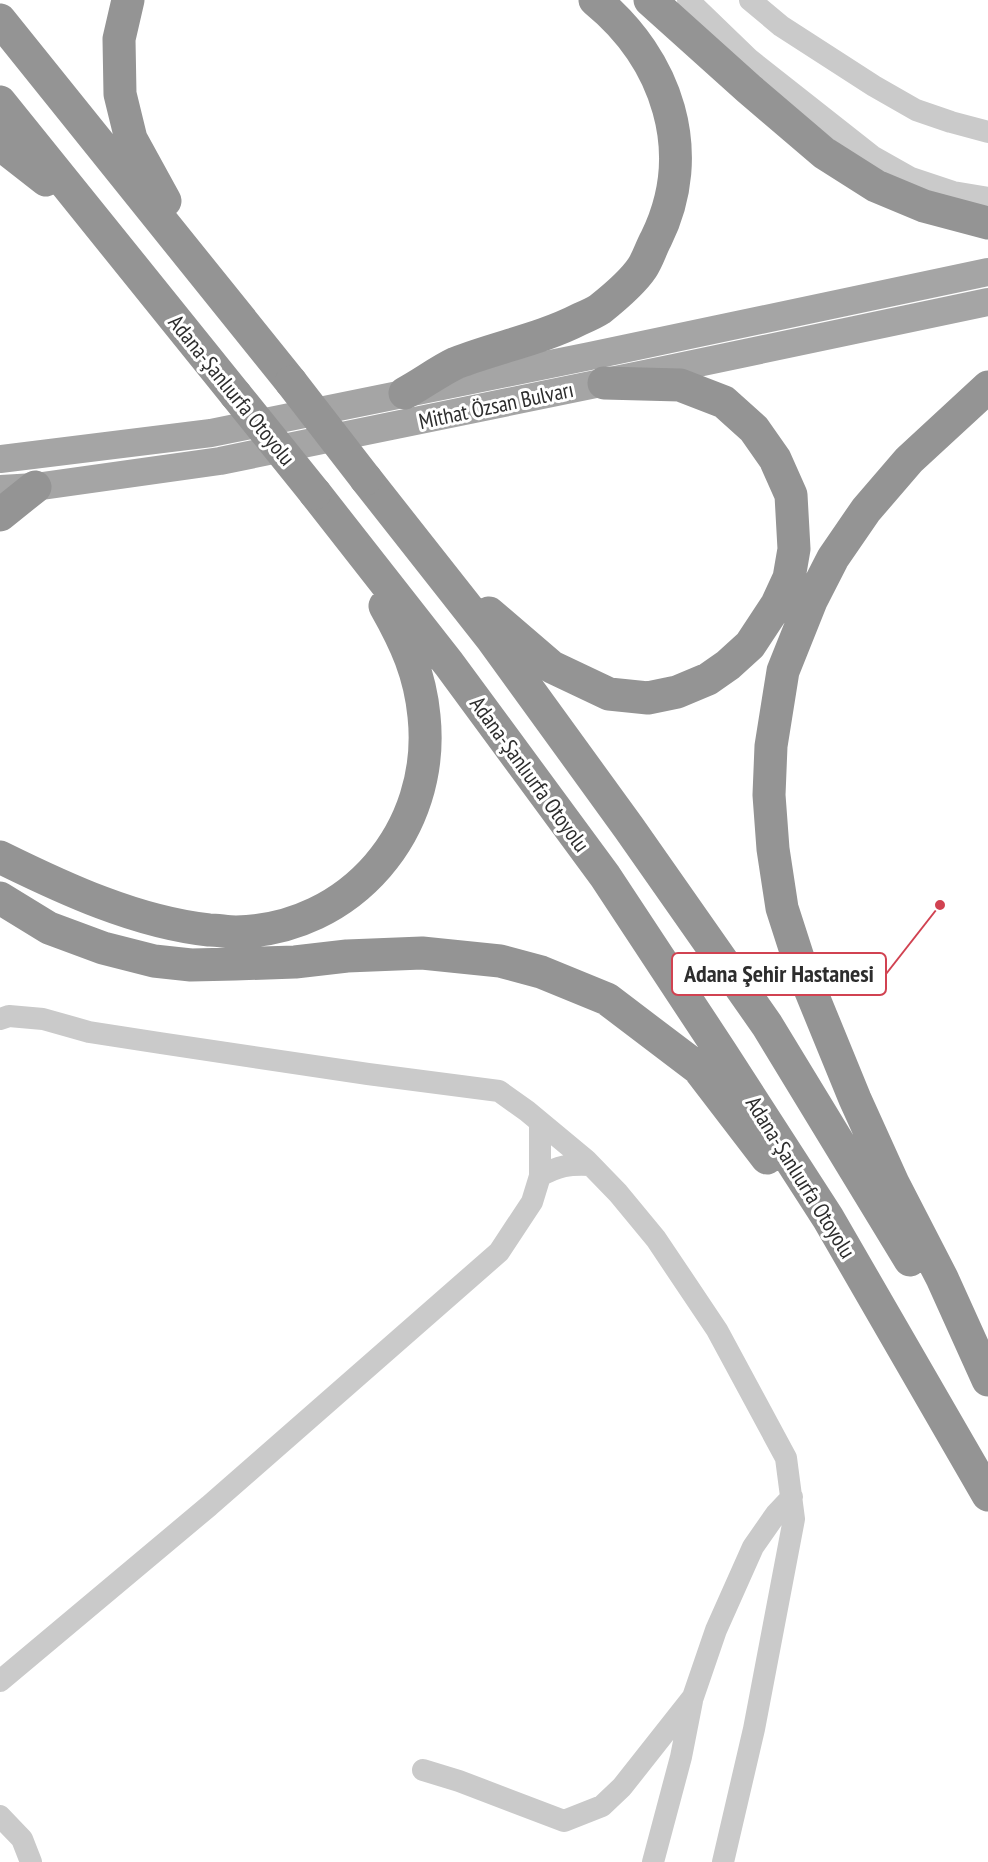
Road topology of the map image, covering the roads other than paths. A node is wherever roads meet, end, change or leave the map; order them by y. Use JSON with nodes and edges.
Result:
{"nodes":[{"id":1,"x":128,"y":0,"type":"edge"},
{"id":2,"x":595,"y":0,"type":"edge"},
{"id":3,"x":650,"y":0,"type":"edge"},
{"id":4,"x":688,"y":0,"type":"edge"},
{"id":5,"x":750,"y":0,"type":"edge"},
{"id":6,"x":0,"y":20,"type":"edge"},
{"id":7,"x":0,"y":102,"type":"edge"},
{"id":8,"x":988,"y":132,"type":"edge"},
{"id":9,"x":0,"y":144,"type":"edge"},
{"id":10,"x":988,"y":198,"type":"edge"},
{"id":11,"x":78,"y":199,"type":"junction"},
{"id":12,"x":988,"y":223,"type":"edge"},
{"id":13,"x":988,"y":272,"type":"edge"},
{"id":14,"x":218,"y":291,"type":"junction"},
{"id":15,"x":988,"y":302,"type":"edge"},
{"id":16,"x":604,"y":383,"type":"junction"},
{"id":17,"x":988,"y":387,"type":"edge"},
{"id":18,"x":405,"y":393,"type":"junction"},
{"id":19,"x":0,"y":459,"type":"edge"},
{"id":20,"x":35,"y":487,"type":"junction"},
{"id":21,"x":0,"y":489,"type":"edge"},
{"id":22,"x":324,"y":505,"type":"junction"},
{"id":23,"x":0,"y":514,"type":"edge"},
{"id":24,"x":423,"y":551,"type":"junction"},
{"id":25,"x":0,"y":857,"type":"edge"},
{"id":26,"x":0,"y":898,"type":"edge"},
{"id":27,"x":0,"y":1019,"type":"edge"},
{"id":28,"x":540,"y":1122,"type":"junction"},
{"id":29,"x":590,"y":1165,"type":"junction"},
{"id":30,"x":540,"y":1176,"type":"junction"},
{"id":31,"x":841,"y":1240,"type":"junction"},
{"id":32,"x":988,"y":1380,"type":"edge"},
{"id":33,"x":988,"y":1393,"type":"edge"},
{"id":34,"x":988,"y":1495,"type":"edge"},
{"id":35,"x":792,"y":1497,"type":"junction"},
{"id":36,"x":0,"y":1681,"type":"edge"},
{"id":37,"x":693,"y":1697,"type":"junction"},
{"id":38,"x":423,"y":1770,"type":"dead end"},
{"id":39,"x":0,"y":1816,"type":"edge"},
{"id":40,"x":31,"y":1862,"type":"edge"},
{"id":41,"x":653,"y":1862,"type":"edge"},
{"id":42,"x":723,"y":1862,"type":"edge"}],
"edges":[{"from":1,"to":14,"type":"highway"},
{"from":2,"to":18,"type":"highway"},
{"from":3,"to":12,"type":"highway"},
{"from":4,"to":10,"type":"street"},
{"from":5,"to":8,"type":"street"},
{"from":6,"to":14,"type":"highway"},
{"from":7,"to":11,"type":"highway","name":"Adana-Şanlıurfa Otoyolu"},
{"from":9,"to":11,"type":"highway"},
{"from":11,"to":22,"type":"highway","name":"Adana-Şanlıurfa Otoyolu","bridge":true},
{"from":13,"to":18,"type":"main road","name":"Mithat Özsan Bulvarı"},
{"from":14,"to":24,"type":"highway","bridge":true},
{"from":15,"to":16,"type":"main road","name":"Mithat Özsan Bulvarı"},
{"from":16,"to":20,"type":"main road","name":"Mithat Özsan Bulvarı"},
{"from":16,"to":24,"type":"highway"},
{"from":17,"to":32,"type":"highway"},
{"from":18,"to":19,"type":"main road","name":"Mithat Özsan Bulvarı"},
{"from":20,"to":21,"type":"main road","name":"Mithat Özsan Bulvarı"},
{"from":20,"to":23,"type":"highway"},
{"from":22,"to":25,"type":"highway"},
{"from":22,"to":31,"type":"highway","name":"Adana-Şanlıurfa Otoyolu"},
{"from":24,"to":33,"type":"highway"},
{"from":26,"to":31,"type":"highway"},
{"from":27,"to":28,"type":"street"},
{"from":28,"to":29,"type":"street"},
{"from":28,"to":30,"type":"street"},
{"from":29,"to":30,"type":"street"},
{"from":29,"to":35,"type":"street"},
{"from":30,"to":36,"type":"street"},
{"from":31,"to":34,"type":"highway","name":"Adana-Şanlıurfa Otoyolu"},
{"from":35,"to":37,"type":"street"},
{"from":35,"to":42,"type":"street"},
{"from":37,"to":38,"type":"street"},
{"from":37,"to":41,"type":"street"},
{"from":39,"to":40,"type":"street"}]}
